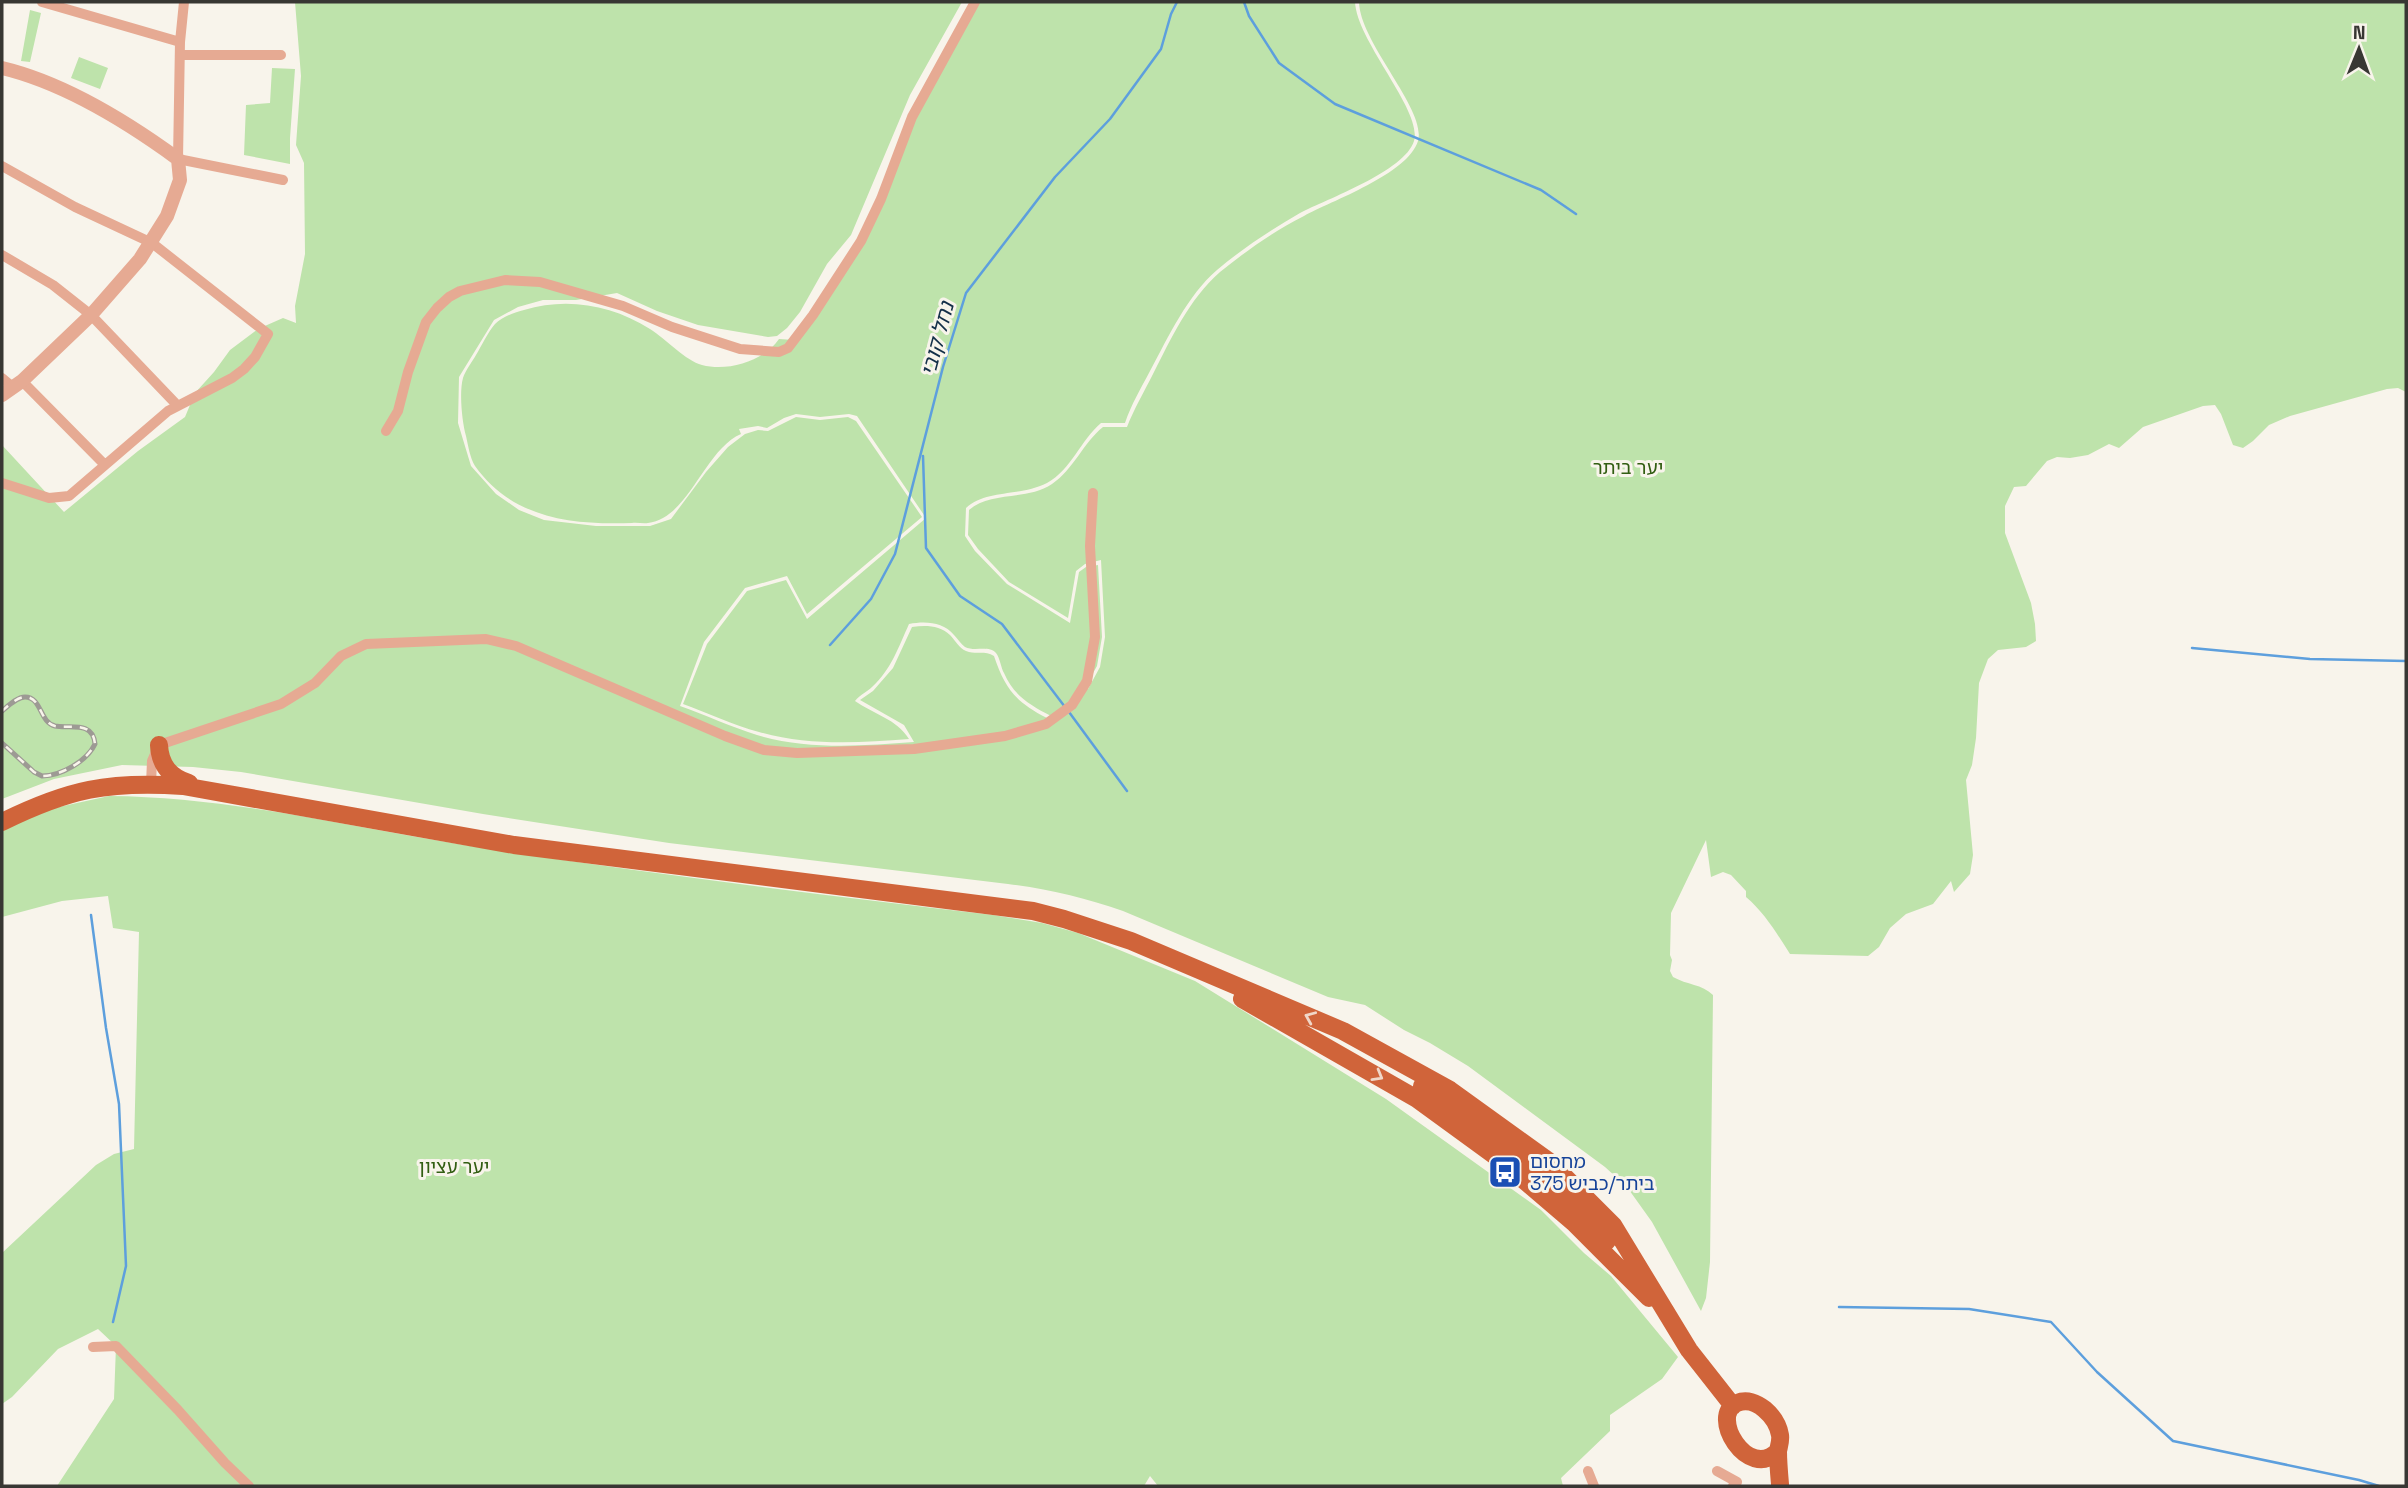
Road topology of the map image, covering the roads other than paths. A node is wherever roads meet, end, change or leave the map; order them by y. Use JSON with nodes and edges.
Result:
{"nodes":[{"id":1,"x":42,"y":2,"type":"edge"},
{"id":2,"x":184,"y":2,"type":"edge"},
{"id":3,"x":975,"y":2,"type":"edge"},
{"id":4,"x":180,"y":42,"type":"junction"},
{"id":5,"x":181,"y":55,"type":"junction"},
{"id":6,"x":281,"y":55,"type":"dead end"},
{"id":7,"x":2,"y":68,"type":"edge"},
{"id":8,"x":178,"y":159,"type":"junction"},
{"id":9,"x":2,"y":166,"type":"edge"},
{"id":10,"x":283,"y":180,"type":"dead end"},
{"id":11,"x":152,"y":243,"type":"junction"},
{"id":12,"x":2,"y":255,"type":"edge"},
{"id":13,"x":91,"y":316,"type":"junction"},
{"id":14,"x":2,"y":378,"type":"edge"},
{"id":15,"x":12,"y":388,"type":"edge"},
{"id":16,"x":177,"y":405,"type":"junction"},
{"id":17,"x":386,"y":431,"type":"dead end"},
{"id":18,"x":104,"y":464,"type":"junction"},
{"id":19,"x":2,"y":483,"type":"edge"},
{"id":20,"x":1093,"y":493,"type":"dead end"},
{"id":21,"x":159,"y":745,"type":"junction"},
{"id":22,"x":151,"y":784,"type":"junction"},
{"id":23,"x":216,"y":791,"type":"junction"},
{"id":24,"x":2,"y":822,"type":"edge"},
{"id":25,"x":1169,"y":958,"type":"junction"},
{"id":26,"x":1673,"y":1323,"type":"junction"},
{"id":27,"x":93,"y":1347,"type":"dead end"},
{"id":28,"x":1733,"y":1406,"type":"junction"},
{"id":29,"x":1779,"y":1451,"type":"junction"},
{"id":30,"x":1756,"y":1459,"type":"junction"},
{"id":31,"x":1588,"y":1471,"type":"dead end"},
{"id":32,"x":1717,"y":1471,"type":"dead end"},
{"id":33,"x":1781,"y":1485,"type":"edge"},
{"id":34,"x":249,"y":1486,"type":"edge"},
{"id":35,"x":1594,"y":1486,"type":"edge"},
{"id":36,"x":1733,"y":1486,"type":"edge"}],
"edges":[{"from":1,"to":4,"type":"street"},
{"from":2,"to":4,"type":"street"},
{"from":3,"to":17,"type":"street"},
{"from":4,"to":5,"type":"street"},
{"from":5,"to":6,"type":"street"},
{"from":5,"to":8,"type":"street"},
{"from":7,"to":8,"type":"street"},
{"from":8,"to":10,"type":"street"},
{"from":8,"to":11,"type":"street"},
{"from":9,"to":11,"type":"street"},
{"from":11,"to":13,"type":"street"},
{"from":11,"to":16,"type":"street"},
{"from":12,"to":13,"type":"street"},
{"from":13,"to":15,"type":"street"},
{"from":13,"to":16,"type":"street"},
{"from":14,"to":15,"type":"street"},
{"from":15,"to":18,"type":"street"},
{"from":16,"to":18,"type":"street"},
{"from":18,"to":19,"type":"street"},
{"from":20,"to":21,"type":"street"},
{"from":21,"to":22,"type":"street"},
{"from":21,"to":23,"type":"main road"},
{"from":22,"to":23,"type":"main road"},
{"from":22,"to":24,"type":"main road"},
{"from":23,"to":25,"type":"main road"},
{"from":25,"to":26,"type":"main road","one_way":true},
{"from":26,"to":25,"type":"main road","one_way":true},
{"from":26,"to":28,"type":"main road"},
{"from":27,"to":34,"type":"street"},
{"from":28,"to":29,"type":"main road"},
{"from":28,"to":30,"type":"main road"},
{"from":29,"to":30,"type":"main road"},
{"from":29,"to":33,"type":"main road"},
{"from":30,"to":33,"type":"main road"},
{"from":31,"to":35,"type":"street"},
{"from":32,"to":36,"type":"street"}]}
